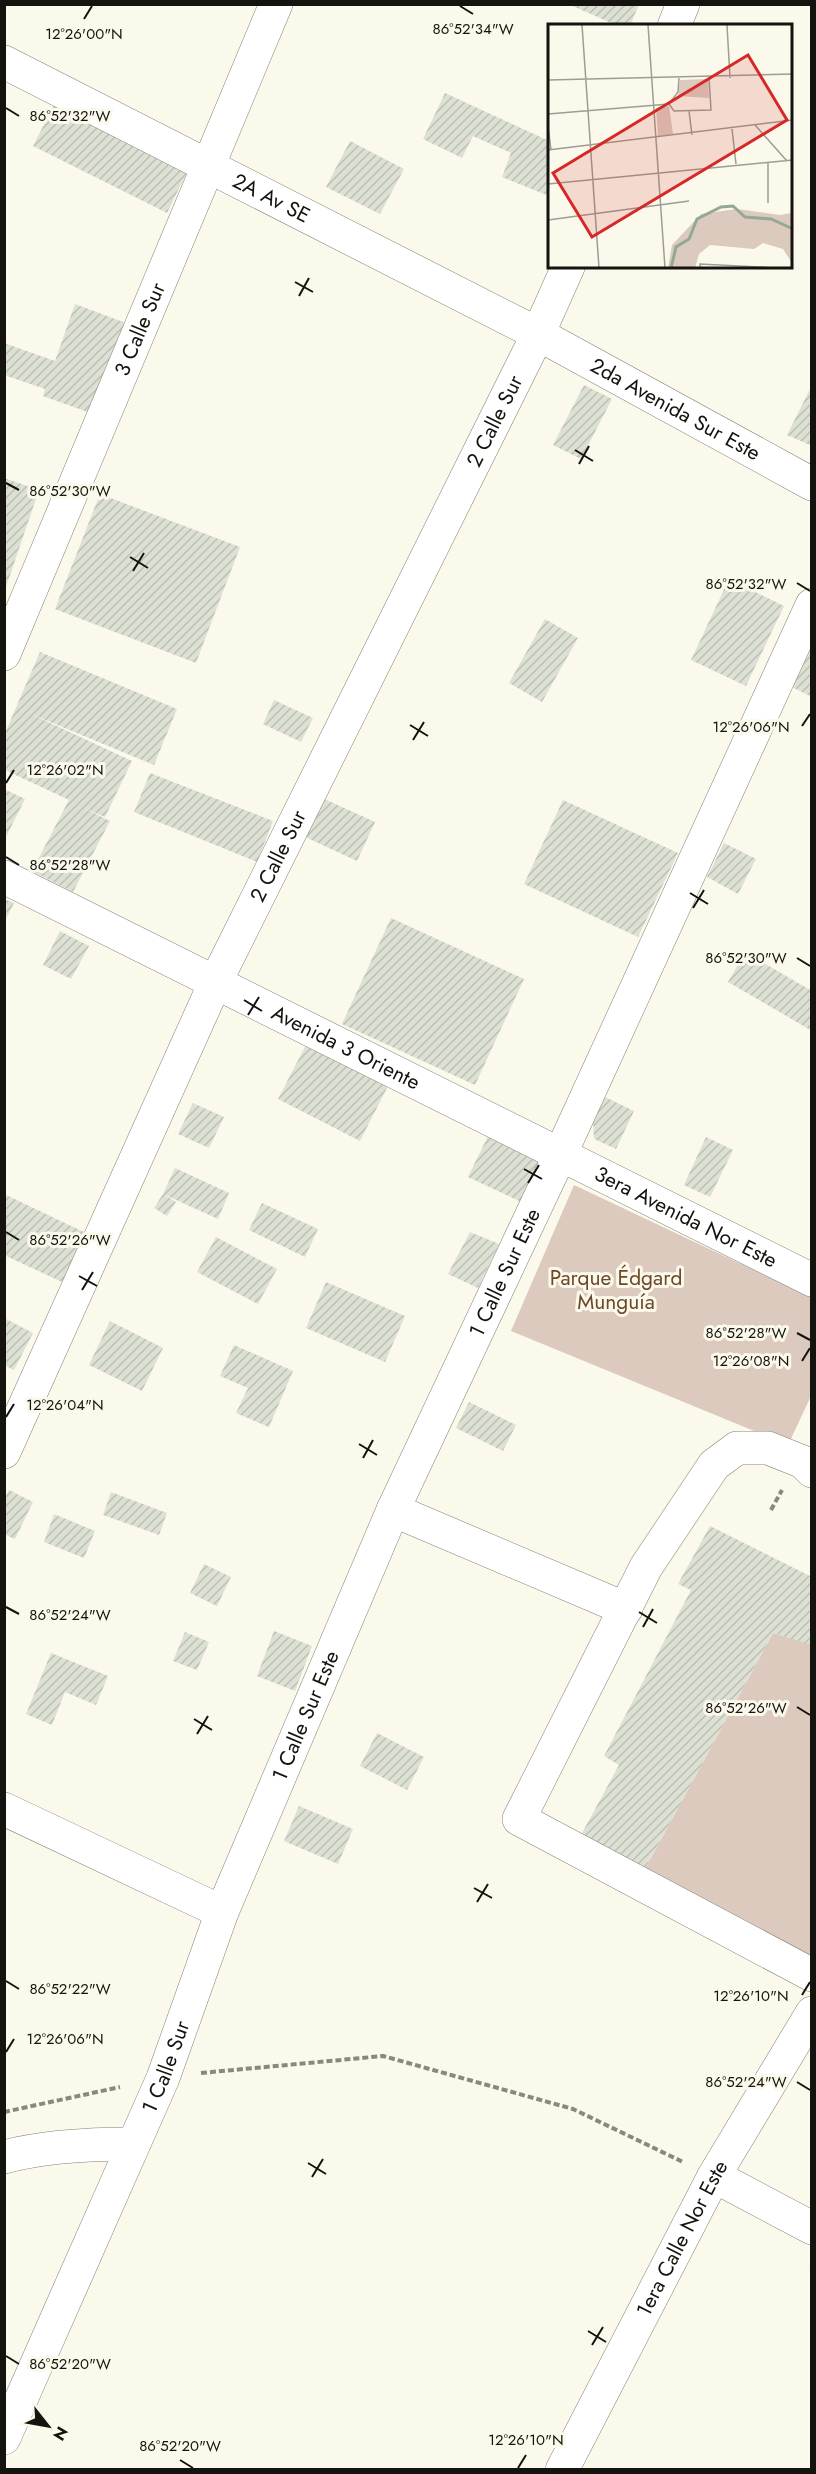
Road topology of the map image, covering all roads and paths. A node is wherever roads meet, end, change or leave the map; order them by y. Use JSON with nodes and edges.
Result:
{"nodes":[{"id":1,"x":276,"y":4,"type":"edge"},
{"id":2,"x":683,"y":4,"type":"edge"},
{"id":3,"x":675,"y":24,"type":"edge"},
{"id":4,"x":4,"y":62,"type":"edge"},
{"id":5,"x":209,"y":167,"type":"junction"},
{"id":6,"x":568,"y":268,"type":"edge"},
{"id":7,"x":538,"y":334,"type":"junction"},
{"id":8,"x":812,"y":483,"type":"edge"},
{"id":9,"x":812,"y":605,"type":"edge"},
{"id":10,"x":4,"y":654,"type":"edge"},
{"id":11,"x":4,"y":877,"type":"edge"},
{"id":12,"x":215,"y":983,"type":"junction"},
{"id":13,"x":560,"y":1155,"type":"junction"},
{"id":14,"x":812,"y":1280,"type":"edge"},
{"id":15,"x":4,"y":1452,"type":"edge"},
{"id":16,"x":803,"y":1464,"type":"edge"},
{"id":17,"x":393,"y":1510,"type":"junction"},
{"id":18,"x":771,"y":1510,"type":"dead end"},
{"id":19,"x":626,"y":1609,"type":"junction"},
{"id":20,"x":4,"y":1809,"type":"edge"},
{"id":21,"x":222,"y":1912,"type":"junction"},
{"id":22,"x":812,"y":1975,"type":"edge"},
{"id":23,"x":812,"y":2013,"type":"edge"},
{"id":24,"x":195,"y":2073,"type":"dead end"},
{"id":25,"x":163,"y":2078,"type":"junction"},
{"id":26,"x":4,"y":2112,"type":"edge"},
{"id":27,"x":132,"y":2144,"type":"junction"},
{"id":28,"x":4,"y":2157,"type":"edge"},
{"id":29,"x":714,"y":2176,"type":"junction"},
{"id":30,"x":812,"y":2228,"type":"edge"},
{"id":31,"x":4,"y":2438,"type":"edge"},
{"id":32,"x":562,"y":2469,"type":"edge"}],
"edges":[{"from":1,"to":5,"type":"street","name":"3 Calle Sur"},
{"from":2,"to":3,"type":"street"},
{"from":4,"to":5,"type":"street","name":"2A Av SE"},
{"from":5,"to":7,"type":"street","name":"2A Av SE"},
{"from":5,"to":10,"type":"street","name":"3 Calle Sur"},
{"from":6,"to":7,"type":"street","name":"2 Calle Sur"},
{"from":7,"to":8,"type":"street","name":"2da Avenida Sur Este"},
{"from":7,"to":12,"type":"street","name":"2 Calle Sur"},
{"from":9,"to":13,"type":"street","name":"1 Calle Sur Este"},
{"from":11,"to":12,"type":"street","name":"Avenida 3 Oriente"},
{"from":12,"to":13,"type":"street","name":"Avenida 3 Oriente"},
{"from":12,"to":15,"type":"street","name":"2 Calle Sur"},
{"from":13,"to":14,"type":"street","name":"3era Avenida Nor Este"},
{"from":13,"to":17,"type":"street","name":"1 Calle Sur Este"},
{"from":16,"to":18,"type":"path"},
{"from":16,"to":19,"type":"street"},
{"from":17,"to":19,"type":"street"},
{"from":17,"to":21,"type":"street","name":"1 Calle Sur Este"},
{"from":19,"to":22,"type":"street"},
{"from":20,"to":21,"type":"street"},
{"from":21,"to":25,"type":"street","name":"1 Calle Sur"},
{"from":23,"to":29,"type":"street","name":"1era Calle Nor Este"},
{"from":24,"to":29,"type":"path"},
{"from":25,"to":26,"type":"path"},
{"from":25,"to":27,"type":"street","name":"1 Calle Sur"},
{"from":27,"to":28,"type":"street"},
{"from":27,"to":31,"type":"street","name":"1 Calle Sur"},
{"from":29,"to":30,"type":"street"},
{"from":29,"to":32,"type":"street","name":"1era Calle Nor Este"}]}
